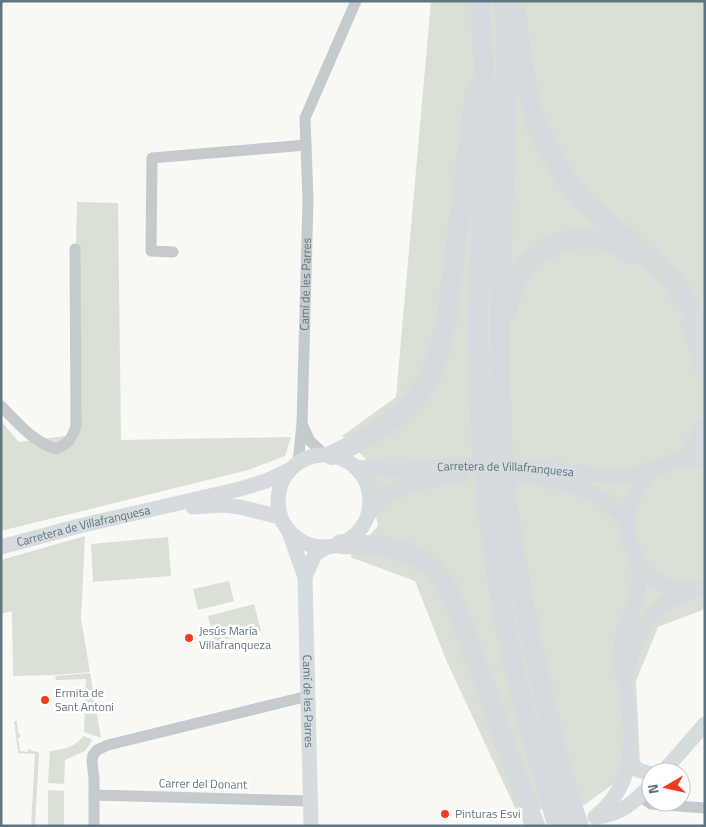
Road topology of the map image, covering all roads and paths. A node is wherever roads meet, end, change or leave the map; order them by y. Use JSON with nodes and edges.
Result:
{"nodes":[{"id":1,"x":356,"y":1,"type":"edge"},
{"id":2,"x":480,"y":1,"type":"edge"},
{"id":3,"x":504,"y":1,"type":"edge"},
{"id":4,"x":515,"y":1,"type":"edge"},
{"id":5,"x":484,"y":59,"type":"junction"},
{"id":6,"x":306,"y":145,"type":"junction"},
{"id":7,"x":75,"y":249,"type":"dead end"},
{"id":8,"x":173,"y":252,"type":"dead end"},
{"id":9,"x":705,"y":337,"type":"edge"},
{"id":10,"x":500,"y":350,"type":"junction"},
{"id":11,"x":705,"y":369,"type":"edge"},
{"id":12,"x":1,"y":406,"type":"edge"},
{"id":13,"x":302,"y":424,"type":"junction"},
{"id":14,"x":705,"y":430,"type":"edge"},
{"id":15,"x":328,"y":455,"type":"junction"},
{"id":16,"x":684,"y":459,"type":"junction"},
{"id":17,"x":705,"y":460,"type":"edge"},
{"id":18,"x":294,"y":466,"type":"junction"},
{"id":19,"x":355,"y":467,"type":"junction"},
{"id":20,"x":655,"y":470,"type":"junction"},
{"id":21,"x":166,"y":507,"type":"junction"},
{"id":22,"x":368,"y":515,"type":"junction"},
{"id":23,"x":280,"y":517,"type":"junction"},
{"id":24,"x":627,"y":521,"type":"junction"},
{"id":25,"x":289,"y":532,"type":"junction"},
{"id":26,"x":334,"y":546,"type":"junction"},
{"id":27,"x":1,"y":547,"type":"edge"},
{"id":28,"x":637,"y":560,"type":"junction"},
{"id":29,"x":305,"y":576,"type":"junction"},
{"id":30,"x":700,"y":590,"type":"edge"},
{"id":31,"x":626,"y":685,"type":"junction"},
{"id":32,"x":308,"y":696,"type":"junction"},
{"id":33,"x":705,"y":724,"type":"edge"},
{"id":34,"x":630,"y":761,"type":"junction"},
{"id":35,"x":672,"y":762,"type":"edge"},
{"id":36,"x":641,"y":771,"type":"edge"},
{"id":37,"x":94,"y":795,"type":"junction"},
{"id":38,"x":641,"y":797,"type":"edge"},
{"id":39,"x":560,"y":799,"type":"junction"},
{"id":40,"x":310,"y":801,"type":"junction"},
{"id":41,"x":691,"y":807,"type":"edge"},
{"id":42,"x":705,"y":808,"type":"edge"},
{"id":43,"x":532,"y":817,"type":"edge"},
{"id":44,"x":587,"y":821,"type":"edge"},
{"id":45,"x":94,"y":826,"type":"edge"},
{"id":46,"x":311,"y":826,"type":"edge"},
{"id":47,"x":558,"y":826,"type":"edge"}],
"edges":[{"from":1,"to":6,"type":"street","name":"Camí de les Parres"},
{"from":2,"to":5,"type":"highway"},
{"from":3,"to":10,"type":"highway"},
{"from":4,"to":9,"type":"highway"},
{"from":5,"to":15,"type":"highway"},
{"from":5,"to":39,"type":"highway"},
{"from":6,"to":8,"type":"street"},
{"from":6,"to":13,"type":"street","name":"Camí de les Parres"},
{"from":7,"to":12,"type":"street"},
{"from":10,"to":11,"type":"highway"},
{"from":10,"to":39,"type":"highway"},
{"from":13,"to":15,"type":"street"},
{"from":13,"to":18,"type":"street","name":"Camí de les Parres"},
{"from":14,"to":16,"type":"highway"},
{"from":15,"to":18,"type":"main road"},
{"from":15,"to":19,"type":"main road"},
{"from":16,"to":17,"type":"main road"},
{"from":16,"to":20,"type":"main road"},
{"from":18,"to":21,"type":"main road","name":"Carretera de Villafranquesa"},
{"from":18,"to":23,"type":"main road"},
{"from":19,"to":20,"type":"main road","name":"Carretera de Villafranquesa"},
{"from":19,"to":22,"type":"main road"},
{"from":20,"to":24,"type":"main road"},
{"from":21,"to":23,"type":"main road","name":"Carretera de Villafranquesa"},
{"from":21,"to":27,"type":"main road","name":"Carretera de Villafranquesa"},
{"from":22,"to":24,"type":"main road","name":"Carretera de Villafranquesa"},
{"from":22,"to":26,"type":"main road"},
{"from":23,"to":25,"type":"main road"},
{"from":24,"to":28,"type":"main road"},
{"from":25,"to":26,"type":"main road"},
{"from":25,"to":29,"type":"main road","name":"Camí de les Parres"},
{"from":26,"to":29,"type":"main road","name":"Camí de les Parres"},
{"from":26,"to":43,"type":"highway"},
{"from":28,"to":30,"type":"main road"},
{"from":28,"to":31,"type":"main road"},
{"from":29,"to":32,"type":"main road","name":"Camí de les Parres"},
{"from":30,"to":31,"type":"main road"},
{"from":31,"to":34,"type":"main road"},
{"from":32,"to":37,"type":"street"},
{"from":32,"to":40,"type":"main road","name":"Camí de les Parres"},
{"from":33,"to":35,"type":"main road"},
{"from":34,"to":36,"type":"main road"},
{"from":34,"to":44,"type":"main road"},
{"from":37,"to":40,"type":"street","name":"Carrer del Donant"},
{"from":37,"to":45,"type":"street"},
{"from":38,"to":44,"type":"main road"},
{"from":39,"to":44,"type":"highway"},
{"from":39,"to":47,"type":"highway"},
{"from":40,"to":46,"type":"main road","name":"Camí de les Parres"},
{"from":41,"to":42,"type":"street"}]}
